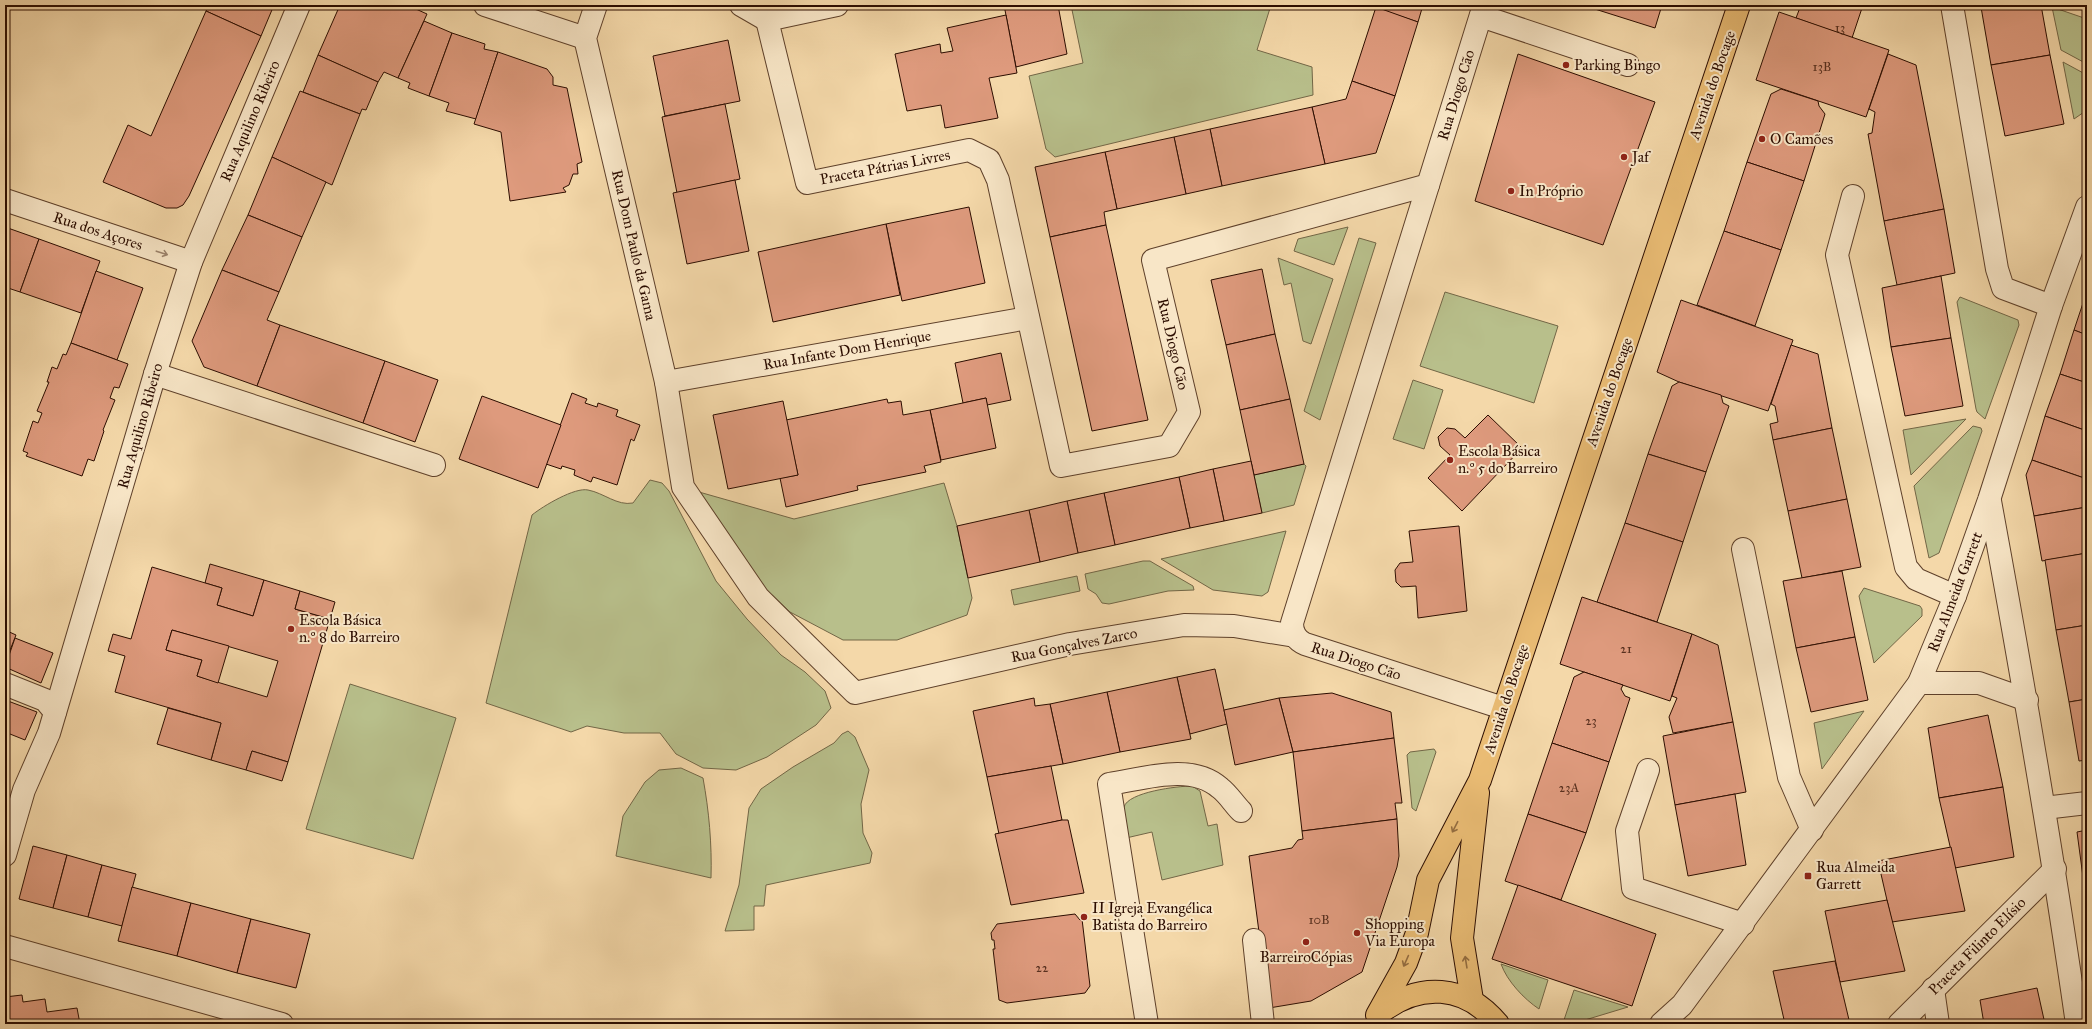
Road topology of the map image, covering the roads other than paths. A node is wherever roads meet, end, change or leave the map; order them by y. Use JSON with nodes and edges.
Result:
{"nodes":[{"id":1,"x":299,"y":5,"type":"edge"},
{"id":2,"x":485,"y":5,"type":"edge"},
{"id":3,"x":596,"y":5,"type":"edge"},
{"id":4,"x":741,"y":5,"type":"edge"},
{"id":5,"x":837,"y":5,"type":"edge"},
{"id":6,"x":1739,"y":5,"type":"edge"},
{"id":7,"x":1952,"y":5,"type":"edge"},
{"id":8,"x":1482,"y":10,"type":"edge"},
{"id":9,"x":767,"y":20,"type":"junction"},
{"id":10,"x":585,"y":38,"type":"junction"},
{"id":11,"x":1628,"y":65,"type":"dead end"},
{"id":12,"x":1428,"y":185,"type":"junction"},
{"id":13,"x":1853,"y":196,"type":"dead end"},
{"id":14,"x":5,"y":200,"type":"edge"},
{"id":15,"x":2087,"y":207,"type":"edge"},
{"id":16,"x":191,"y":262,"type":"junction"},
{"id":17,"x":2051,"y":306,"type":"junction"},
{"id":18,"x":1028,"y":318,"type":"junction"},
{"id":19,"x":155,"y":374,"type":"junction"},
{"id":20,"x":666,"y":382,"type":"junction"},
{"id":21,"x":434,"y":465,"type":"dead end"},
{"id":22,"x":1990,"y":500,"type":"junction"},
{"id":23,"x":1743,"y":549,"type":"dead end"},
{"id":24,"x":1955,"y":596,"type":"junction"},
{"id":25,"x":1295,"y":636,"type":"junction"},
{"id":26,"x":1919,"y":683,"type":"junction"},
{"id":27,"x":5,"y":684,"type":"edge"},
{"id":28,"x":855,"y":693,"type":"joint"},
{"id":29,"x":2027,"y":700,"type":"junction"},
{"id":30,"x":1503,"y":708,"type":"junction"},
{"id":31,"x":55,"y":712,"type":"junction"},
{"id":32,"x":1648,"y":770,"type":"dead end"},
{"id":33,"x":1480,"y":780,"type":"junction"},
{"id":34,"x":2087,"y":803,"type":"edge"},
{"id":35,"x":2044,"y":808,"type":"junction"},
{"id":36,"x":1241,"y":811,"type":"dead end"},
{"id":37,"x":1812,"y":830,"type":"junction"},
{"id":38,"x":5,"y":855,"type":"edge"},
{"id":39,"x":2055,"y":868,"type":"junction"},
{"id":40,"x":1743,"y":924,"type":"junction"},
{"id":41,"x":1254,"y":940,"type":"dead end"},
{"id":42,"x":5,"y":946,"type":"edge"},
{"id":43,"x":1933,"y":989,"type":"junction"},
{"id":44,"x":1486,"y":1012,"type":"edge"},
{"id":45,"x":1374,"y":1020,"type":"edge"},
{"id":46,"x":282,"y":1024,"type":"edge"},
{"id":47,"x":1147,"y":1024,"type":"edge"},
{"id":48,"x":1263,"y":1024,"type":"edge"},
{"id":49,"x":1511,"y":1024,"type":"edge"},
{"id":50,"x":1661,"y":1024,"type":"edge"},
{"id":51,"x":1899,"y":1024,"type":"edge"},
{"id":52,"x":1938,"y":1024,"type":"edge"},
{"id":53,"x":2078,"y":1024,"type":"edge"}],
"edges":[{"from":1,"to":16,"type":"street","name":"Rua Aquilino Ribeiro"},
{"from":2,"to":10,"type":"street"},
{"from":3,"to":10,"type":"street"},
{"from":4,"to":9,"type":"street"},
{"from":5,"to":9,"type":"street"},
{"from":6,"to":30,"type":"main road","name":"Avenida do Bocage"},
{"from":7,"to":17,"type":"street"},
{"from":8,"to":11,"type":"street"},
{"from":8,"to":12,"type":"street","name":"Rua Diogo Cão"},
{"from":9,"to":18,"type":"street","name":"Praceta Pátrias Livres"},
{"from":10,"to":20,"type":"street","name":"Rua Dom Paulo da Gama"},
{"from":12,"to":18,"type":"street","name":"Rua Diogo Cão"},
{"from":12,"to":25,"type":"street","name":"Rua Diogo Cão"},
{"from":13,"to":24,"type":"street"},
{"from":14,"to":16,"type":"street","name":"Rua dos Açores","one_way":true},
{"from":15,"to":17,"type":"street","name":"Rua Almeida Garrett"},
{"from":16,"to":19,"type":"street","name":"Rua Aquilino Ribeiro"},
{"from":17,"to":22,"type":"street","name":"Rua Almeida Garrett"},
{"from":18,"to":20,"type":"street","name":"Rua Infante Dom Henrique"},
{"from":19,"to":21,"type":"street"},
{"from":19,"to":31,"type":"street","name":"Rua Aquilino Ribeiro"},
{"from":20,"to":28,"type":"street","name":"Rua Dom Paulo da Gama"},
{"from":22,"to":24,"type":"street","name":"Rua Almeida Garrett"},
{"from":22,"to":29,"type":"street"},
{"from":23,"to":37,"type":"street"},
{"from":24,"to":26,"type":"street","name":"Rua Almeida Garrett"},
{"from":25,"to":28,"type":"street","name":"Rua Gonçalves Zarco"},
{"from":25,"to":30,"type":"street","name":"Rua Diogo Cão"},
{"from":26,"to":29,"type":"street"},
{"from":26,"to":37,"type":"street","name":"Rua Almeida Garrett"},
{"from":27,"to":31,"type":"street"},
{"from":29,"to":35,"type":"street"},
{"from":30,"to":33,"type":"main road","name":"Avenida do Bocage"},
{"from":31,"to":38,"type":"street","name":"Rua Aquilino Ribeiro"},
{"from":32,"to":40,"type":"street"},
{"from":44,"to":33,"type":"main road","name":"Avenida do Bocage","one_way":true},
{"from":33,"to":45,"type":"main road","name":"Avenida do Bocage","one_way":true},
{"from":34,"to":35,"type":"street"},
{"from":35,"to":39,"type":"street"},
{"from":36,"to":47,"type":"street"},
{"from":37,"to":40,"type":"street","name":"Rua Almeida Garrett"},
{"from":39,"to":43,"type":"street","name":"Praceta Filinto Elísio"},
{"from":39,"to":53,"type":"street"},
{"from":40,"to":50,"type":"street","name":"Rua Almeida Garrett"},
{"from":41,"to":48,"type":"street"},
{"from":42,"to":46,"type":"street"},
{"from":43,"to":51,"type":"street","name":"Praceta Filinto Elísio"},
{"from":43,"to":52,"type":"street"},
{"from":44,"to":45,"type":"main road"},
{"from":44,"to":49,"type":"street"}]}
